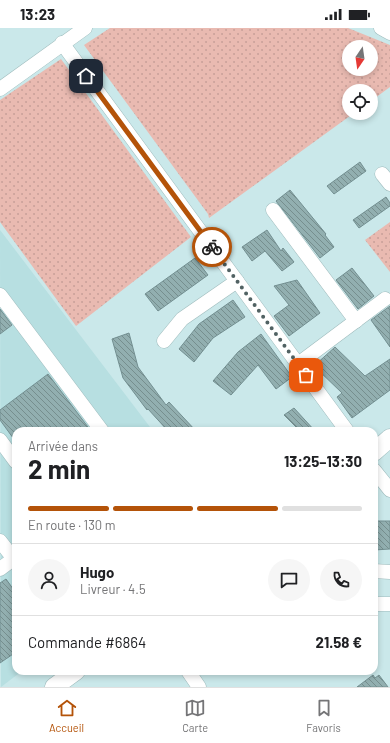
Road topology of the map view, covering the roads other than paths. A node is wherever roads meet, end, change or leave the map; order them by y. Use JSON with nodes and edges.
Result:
{"nodes":[{"id":1,"x":85,"y":28,"type":"edge"},
{"id":2,"x":380,"y":28,"type":"edge"},
{"id":3,"x":390,"y":33,"type":"edge"},
{"id":4,"x":62,"y":43,"type":"junction"},
{"id":5,"x":0,"y":88,"type":"edge"},
{"id":6,"x":273,"y":210,"type":"dead end"},
{"id":7,"x":238,"y":281,"type":"junction"},
{"id":8,"x":0,"y":295,"type":"edge"},
{"id":9,"x":385,"y":299,"type":"dead end"},
{"id":10,"x":356,"y":321,"type":"junction"},
{"id":11,"x":164,"y":341,"type":"dead end"},
{"id":12,"x":298,"y":364,"type":"junction"},
{"id":13,"x":99,"y":427,"type":"edge"},
{"id":14,"x":344,"y":427,"type":"edge"},
{"id":15,"x":390,"y":438,"type":"edge"},
{"id":16,"x":0,"y":440,"type":"edge"},
{"id":17,"x":378,"y":448,"type":"edge"},
{"id":18,"x":12,"y":456,"type":"edge"},
{"id":19,"x":378,"y":475,"type":"edge"},
{"id":20,"x":390,"y":490,"type":"edge"},
{"id":21,"x":0,"y":540,"type":"edge"},
{"id":22,"x":12,"y":554,"type":"edge"},
{"id":23,"x":12,"y":560,"type":"edge"},
{"id":24,"x":0,"y":569,"type":"edge"},
{"id":25,"x":378,"y":572,"type":"edge"},
{"id":26,"x":390,"y":572,"type":"edge"},
{"id":27,"x":378,"y":604,"type":"edge"},
{"id":28,"x":390,"y":604,"type":"edge"},
{"id":29,"x":70,"y":675,"type":"edge"},
{"id":30,"x":191,"y":675,"type":"edge"},
{"id":31,"x":54,"y":687,"type":"edge"},
{"id":32,"x":199,"y":687,"type":"edge"}],
"edges":[{"from":1,"to":4,"type":"street"},
{"from":2,"to":3,"type":"street"},
{"from":4,"to":5,"type":"street"},
{"from":4,"to":7,"type":"street"},
{"from":6,"to":10,"type":"street"},
{"from":7,"to":11,"type":"street"},
{"from":7,"to":12,"type":"street"},
{"from":8,"to":13,"type":"street"},
{"from":9,"to":10,"type":"street"},
{"from":10,"to":12,"type":"street"},
{"from":12,"to":14,"type":"street"},
{"from":15,"to":17,"type":"main road"},
{"from":16,"to":18,"type":"street"},
{"from":19,"to":20,"type":"street"},
{"from":21,"to":22,"type":"street"},
{"from":23,"to":24,"type":"street"},
{"from":25,"to":26,"type":"street"},
{"from":27,"to":28,"type":"street"},
{"from":29,"to":31,"type":"main road"},
{"from":30,"to":32,"type":"street"}]}
